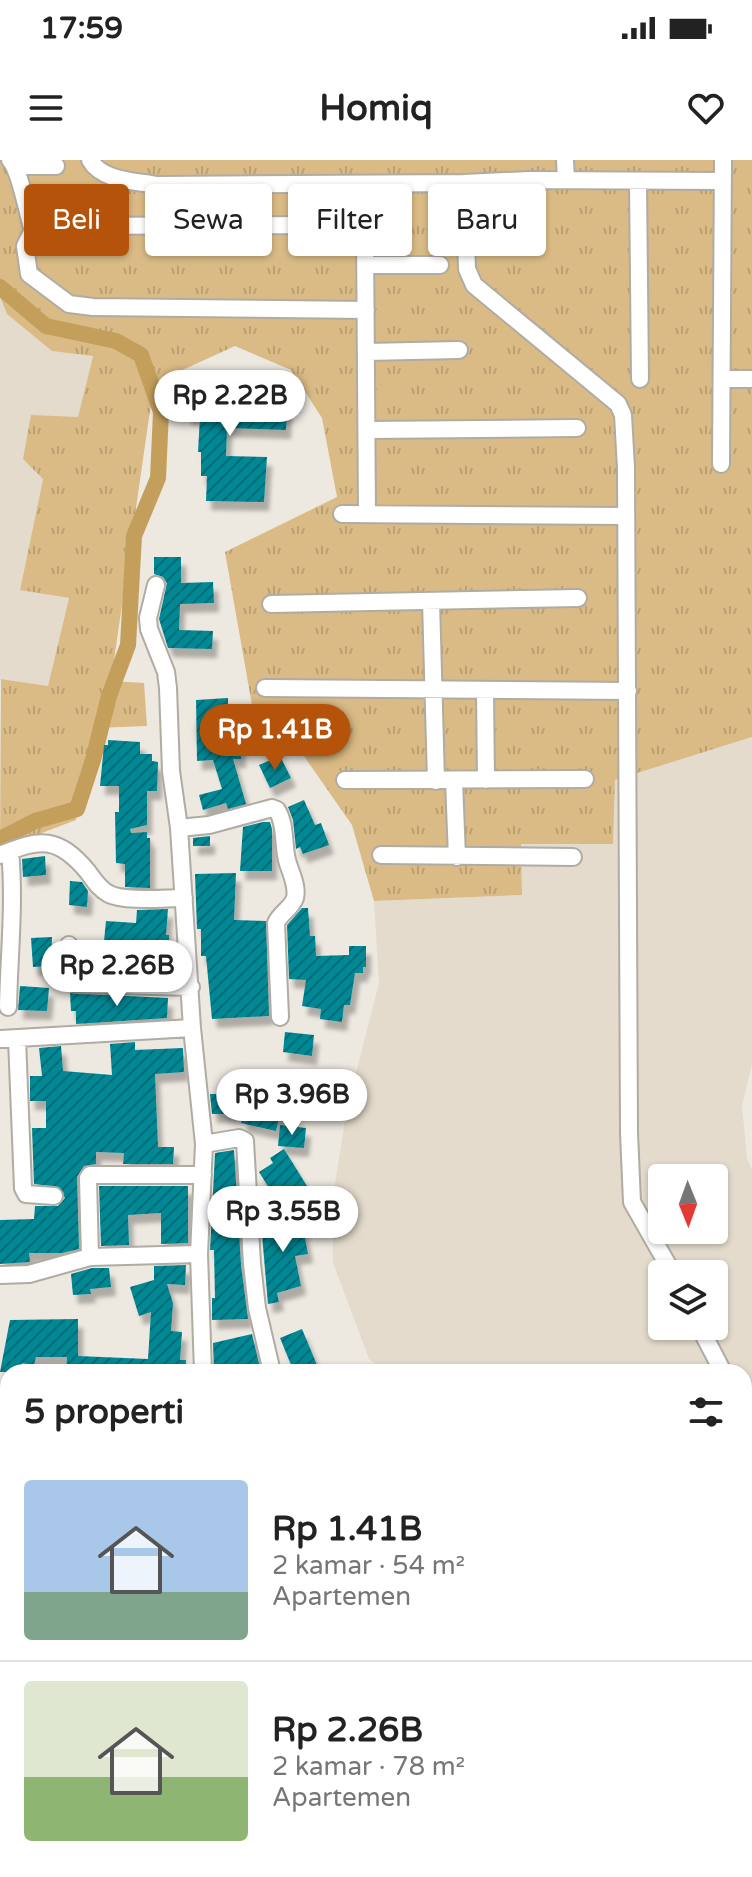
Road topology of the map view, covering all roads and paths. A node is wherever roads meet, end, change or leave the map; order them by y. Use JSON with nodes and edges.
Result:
{"nodes":[{"id":1,"x":90,"y":160,"type":"edge"},
{"id":2,"x":565,"y":160,"type":"edge"},
{"id":3,"x":723,"y":160,"type":"edge"},
{"id":4,"x":13,"y":163,"type":"edge"},
{"id":5,"x":56,"y":166,"type":"dead end"},
{"id":6,"x":566,"y":180,"type":"junction"},
{"id":7,"x":638,"y":181,"type":"junction"},
{"id":8,"x":723,"y":181,"type":"junction"},
{"id":9,"x":464,"y":183,"type":"junction"},
{"id":10,"x":24,"y":205,"type":"edge"},
{"id":11,"x":129,"y":226,"type":"edge"},
{"id":12,"x":26,"y":256,"type":"edge"},
{"id":13,"x":366,"y":265,"type":"junction"},
{"id":14,"x":440,"y":265,"type":"dead end"},
{"id":15,"x":366,"y":310,"type":"junction"},
{"id":16,"x":459,"y":350,"type":"dead end"},
{"id":17,"x":366,"y":352,"type":"junction"},
{"id":18,"x":640,"y":379,"type":"dead end"},
{"id":19,"x":723,"y":379,"type":"junction"},
{"id":20,"x":752,"y":379,"type":"edge"},
{"id":21,"x":577,"y":428,"type":"dead end"},
{"id":22,"x":367,"y":430,"type":"junction"},
{"id":23,"x":721,"y":464,"type":"dead end"},
{"id":24,"x":342,"y":514,"type":"dead end"},
{"id":25,"x":367,"y":514,"type":"junction"},
{"id":26,"x":626,"y":516,"type":"junction"},
{"id":27,"x":156,"y":585,"type":"dead end"},
{"id":28,"x":578,"y":598,"type":"dead end"},
{"id":29,"x":431,"y":601,"type":"junction"},
{"id":30,"x":271,"y":604,"type":"dead end"},
{"id":31,"x":265,"y":688,"type":"dead end"},
{"id":32,"x":433,"y":690,"type":"junction"},
{"id":33,"x":485,"y":690,"type":"junction"},
{"id":34,"x":628,"y":691,"type":"junction"},
{"id":35,"x":585,"y":779,"type":"dead end"},
{"id":36,"x":345,"y":780,"type":"dead end"},
{"id":37,"x":486,"y":780,"type":"junction"},
{"id":38,"x":436,"y":781,"type":"junction"},
{"id":39,"x":454,"y":781,"type":"junction"},
{"id":40,"x":179,"y":828,"type":"junction"},
{"id":41,"x":5,"y":853,"type":"edge"},
{"id":42,"x":381,"y":855,"type":"dead end"},
{"id":43,"x":457,"y":857,"type":"junction"},
{"id":44,"x":573,"y":857,"type":"dead end"},
{"id":45,"x":184,"y":898,"type":"junction"},
{"id":46,"x":69,"y":945,"type":"dead end"},
{"id":47,"x":191,"y":987,"type":"junction"},
{"id":48,"x":8,"y":1007,"type":"dead end"},
{"id":49,"x":280,"y":1017,"type":"dead end"},
{"id":50,"x":192,"y":1028,"type":"junction"},
{"id":51,"x":8,"y":1039,"type":"edge"},
{"id":52,"x":204,"y":1144,"type":"junction"},
{"id":53,"x":203,"y":1175,"type":"junction"},
{"id":54,"x":54,"y":1196,"type":"dead end"},
{"id":55,"x":199,"y":1254,"type":"junction"},
{"id":56,"x":90,"y":1257,"type":"junction"},
{"id":57,"x":665,"y":1260,"type":"edge"},
{"id":58,"x":0,"y":1275,"type":"edge"},
{"id":59,"x":706,"y":1340,"type":"edge"},
{"id":60,"x":203,"y":1364,"type":"edge"},
{"id":61,"x":270,"y":1364,"type":"edge"},
{"id":62,"x":719,"y":1364,"type":"edge"}],
"edges":[{"from":1,"to":9,"type":"street"},
{"from":2,"to":6,"type":"street"},
{"from":3,"to":8,"type":"street"},
{"from":4,"to":5,"type":"street"},
{"from":4,"to":10,"type":"street"},
{"from":6,"to":7,"type":"street"},
{"from":6,"to":9,"type":"street"},
{"from":7,"to":8,"type":"street"},
{"from":7,"to":18,"type":"street"},
{"from":8,"to":19,"type":"street"},
{"from":9,"to":26,"type":"street"},
{"from":11,"to":13,"type":"street"},
{"from":12,"to":15,"type":"street"},
{"from":13,"to":14,"type":"street"},
{"from":13,"to":15,"type":"street"},
{"from":15,"to":17,"type":"street"},
{"from":16,"to":17,"type":"street"},
{"from":17,"to":22,"type":"street"},
{"from":19,"to":20,"type":"street"},
{"from":19,"to":23,"type":"street"},
{"from":21,"to":22,"type":"street"},
{"from":22,"to":25,"type":"street"},
{"from":24,"to":25,"type":"street"},
{"from":25,"to":26,"type":"street"},
{"from":26,"to":34,"type":"street"},
{"from":27,"to":40,"type":"street"},
{"from":28,"to":29,"type":"street"},
{"from":29,"to":30,"type":"street"},
{"from":29,"to":32,"type":"street"},
{"from":31,"to":32,"type":"street"},
{"from":32,"to":33,"type":"street"},
{"from":32,"to":38,"type":"street"},
{"from":33,"to":34,"type":"street"},
{"from":33,"to":37,"type":"street"},
{"from":34,"to":57,"type":"street"},
{"from":35,"to":37,"type":"street"},
{"from":36,"to":38,"type":"street"},
{"from":37,"to":39,"type":"street"},
{"from":38,"to":39,"type":"street"},
{"from":39,"to":43,"type":"street"},
{"from":40,"to":45,"type":"street"},
{"from":40,"to":49,"type":"street"},
{"from":41,"to":45,"type":"street"},
{"from":41,"to":48,"type":"street"},
{"from":42,"to":43,"type":"street"},
{"from":43,"to":44,"type":"street"},
{"from":45,"to":47,"type":"street"},
{"from":46,"to":47,"type":"street"},
{"from":47,"to":50,"type":"street"},
{"from":50,"to":51,"type":"street"},
{"from":50,"to":52,"type":"street"},
{"from":51,"to":54,"type":"street"},
{"from":52,"to":53,"type":"street"},
{"from":52,"to":61,"type":"street"},
{"from":53,"to":55,"type":"street"},
{"from":53,"to":56,"type":"street"},
{"from":55,"to":56,"type":"street"},
{"from":55,"to":60,"type":"street"},
{"from":56,"to":58,"type":"street"},
{"from":59,"to":62,"type":"street"}]}
